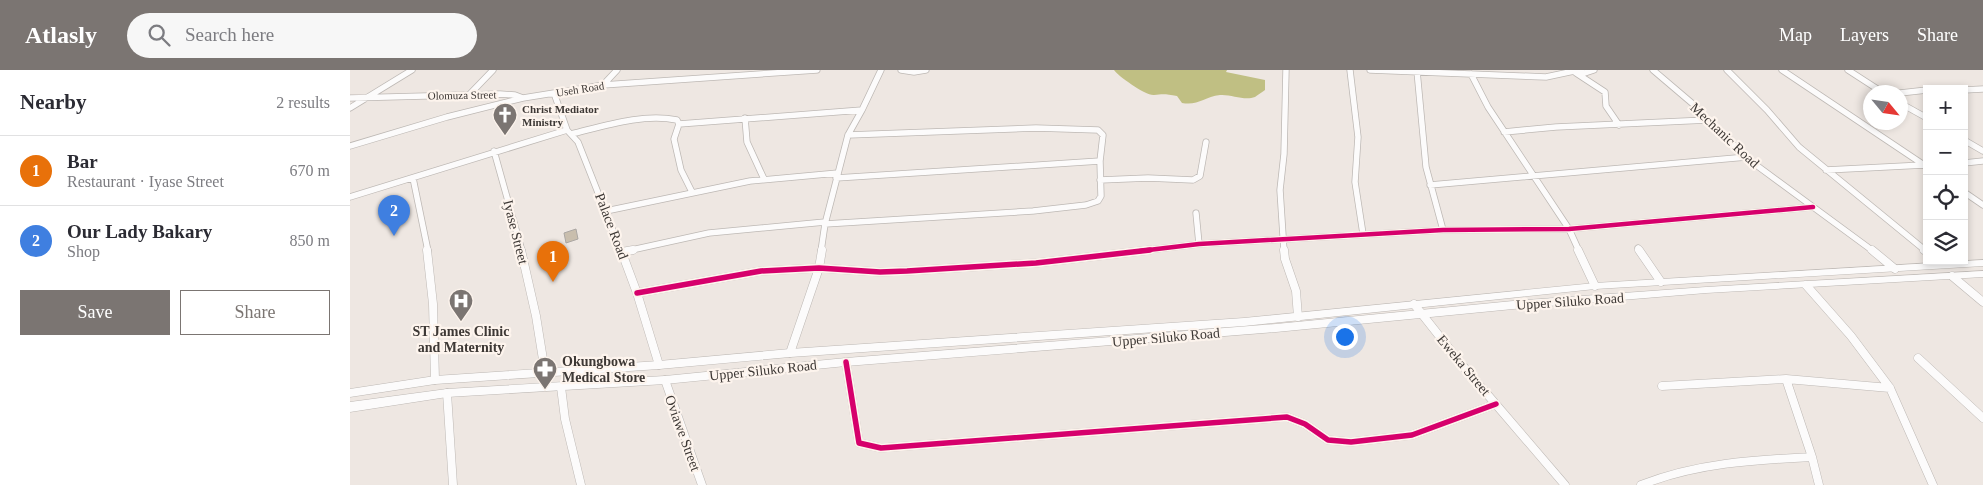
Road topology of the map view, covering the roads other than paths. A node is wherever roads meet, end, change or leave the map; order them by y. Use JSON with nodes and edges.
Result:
{"nodes":[{"id":1,"x":412,"y":70,"type":"edge"},
{"id":2,"x":494,"y":70,"type":"edge"},
{"id":3,"x":617,"y":70,"type":"edge"},
{"id":4,"x":817,"y":70,"type":"edge"},
{"id":5,"x":881,"y":70,"type":"edge"},
{"id":6,"x":901,"y":70,"type":"edge"},
{"id":7,"x":926,"y":70,"type":"edge"},
{"id":8,"x":1286,"y":70,"type":"edge"},
{"id":9,"x":1350,"y":70,"type":"edge"},
{"id":10,"x":1370,"y":70,"type":"edge"},
{"id":11,"x":1594,"y":70,"type":"edge"},
{"id":12,"x":1653,"y":70,"type":"edge"},
{"id":13,"x":1727,"y":70,"type":"edge"},
{"id":14,"x":1782,"y":70,"type":"edge"},
{"id":15,"x":1848,"y":70,"type":"edge"},
{"id":16,"x":1417,"y":71,"type":"junction"},
{"id":17,"x":1580,"y":71,"type":"edge"},
{"id":18,"x":764,"y":72,"type":"edge"},
{"id":19,"x":1471,"y":74,"type":"junction"},
{"id":20,"x":603,"y":85,"type":"junction"},
{"id":21,"x":1871,"y":85,"type":"edge"},
{"id":22,"x":1983,"y":89,"type":"edge"},
{"id":23,"x":1923,"y":90,"type":"edge"},
{"id":24,"x":1968,"y":90,"type":"edge"},
{"id":25,"x":1908,"y":92,"type":"edge"},
{"id":26,"x":554,"y":93,"type":"junction"},
{"id":27,"x":468,"y":96,"type":"junction"},
{"id":28,"x":368,"y":97,"type":"junction"},
{"id":29,"x":350,"y":98,"type":"edge"},
{"id":30,"x":1908,"y":107,"type":"edge"},
{"id":31,"x":350,"y":108,"type":"edge"},
{"id":32,"x":862,"y":110,"type":"junction"},
{"id":33,"x":1923,"y":116,"type":"edge"},
{"id":34,"x":745,"y":118,"type":"junction"},
{"id":35,"x":1707,"y":120,"type":"junction"},
{"id":36,"x":679,"y":124,"type":"junction"},
{"id":37,"x":1619,"y":125,"type":"junction"},
{"id":38,"x":569,"y":132,"type":"junction"},
{"id":39,"x":1504,"y":132,"type":"junction"},
{"id":40,"x":848,"y":134,"type":"junction"},
{"id":41,"x":1206,"y":142,"type":"dead end"},
{"id":42,"x":1968,"y":142,"type":"edge"},
{"id":43,"x":350,"y":146,"type":"edge"},
{"id":44,"x":494,"y":151,"type":"junction"},
{"id":45,"x":1983,"y":151,"type":"edge"},
{"id":46,"x":1747,"y":157,"type":"junction"},
{"id":47,"x":1100,"y":161,"type":"junction"},
{"id":48,"x":1983,"y":161,"type":"edge"},
{"id":49,"x":1968,"y":162,"type":"edge"},
{"id":50,"x":1923,"y":163,"type":"edge"},
{"id":51,"x":1923,"y":165,"type":"edge"},
{"id":52,"x":1826,"y":170,"type":"junction"},
{"id":53,"x":837,"y":175,"type":"junction"},
{"id":54,"x":413,"y":178,"type":"junction"},
{"id":55,"x":1534,"y":178,"type":"junction"},
{"id":56,"x":764,"y":179,"type":"junction"},
{"id":57,"x":1100,"y":180,"type":"junction"},
{"id":58,"x":1430,"y":185,"type":"junction"},
{"id":59,"x":692,"y":192,"type":"junction"},
{"id":60,"x":1968,"y":195,"type":"edge"},
{"id":61,"x":350,"y":197,"type":"edge"},
{"id":62,"x":1983,"y":205,"type":"edge"},
{"id":63,"x":1813,"y":206,"type":"junction"},
{"id":64,"x":606,"y":211,"type":"junction"},
{"id":65,"x":1196,"y":213,"type":"dead end"},
{"id":66,"x":825,"y":223,"type":"junction"},
{"id":67,"x":1569,"y":229,"type":"junction"},
{"id":68,"x":1443,"y":230,"type":"junction"},
{"id":69,"x":1362,"y":234,"type":"junction"},
{"id":70,"x":1282,"y":238,"type":"junction"},
{"id":71,"x":1199,"y":244,"type":"junction"},
{"id":72,"x":1638,"y":248,"type":"dead end"},
{"id":73,"x":1923,"y":249,"type":"edge"},
{"id":74,"x":622,"y":252,"type":"junction"},
{"id":75,"x":1968,"y":263,"type":"edge"},
{"id":76,"x":1983,"y":263,"type":"edge"},
{"id":77,"x":1923,"y":265,"type":"edge"},
{"id":78,"x":819,"y":268,"type":"junction"},
{"id":79,"x":1895,"y":268,"type":"junction"},
{"id":80,"x":1983,"y":274,"type":"edge"},
{"id":81,"x":1952,"y":276,"type":"junction"},
{"id":82,"x":1661,"y":282,"type":"junction"},
{"id":83,"x":1806,"y":285,"type":"junction"},
{"id":84,"x":1595,"y":286,"type":"junction"},
{"id":85,"x":637,"y":293,"type":"junction"},
{"id":86,"x":1983,"y":302,"type":"edge"},
{"id":87,"x":1414,"y":304,"type":"junction"},
{"id":88,"x":1421,"y":313,"type":"junction"},
{"id":89,"x":1298,"y":317,"type":"junction"},
{"id":90,"x":790,"y":353,"type":"junction"},
{"id":91,"x":1918,"y":358,"type":"dead end"},
{"id":92,"x":846,"y":362,"type":"junction"},
{"id":93,"x":659,"y":365,"type":"junction"},
{"id":94,"x":545,"y":372,"type":"junction"},
{"id":95,"x":1786,"y":379,"type":"junction"},
{"id":96,"x":435,"y":380,"type":"junction"},
{"id":97,"x":665,"y":380,"type":"junction"},
{"id":98,"x":1662,"y":386,"type":"dead end"},
{"id":99,"x":561,"y":387,"type":"junction"},
{"id":100,"x":1890,"y":388,"type":"junction"},
{"id":101,"x":350,"y":393,"type":"edge"},
{"id":102,"x":447,"y":393,"type":"junction"},
{"id":103,"x":1496,"y":404,"type":"junction"},
{"id":104,"x":350,"y":407,"type":"edge"},
{"id":105,"x":1983,"y":418,"type":"edge"},
{"id":106,"x":1812,"y":457,"type":"junction"},
{"id":107,"x":453,"y":485,"type":"edge"},
{"id":108,"x":581,"y":485,"type":"edge"},
{"id":109,"x":702,"y":485,"type":"edge"},
{"id":110,"x":1565,"y":485,"type":"edge"},
{"id":111,"x":1642,"y":485,"type":"edge"},
{"id":112,"x":1819,"y":485,"type":"edge"},
{"id":113,"x":1932,"y":485,"type":"edge"}],
"edges":[{"from":1,"to":28,"type":"street"},
{"from":2,"to":27,"type":"street"},
{"from":3,"to":20,"type":"street"},
{"from":4,"to":18,"type":"street","name":"Useh Road"},
{"from":5,"to":32,"type":"street"},
{"from":6,"to":7,"type":"street"},
{"from":8,"to":70,"type":"street"},
{"from":9,"to":69,"type":"street"},
{"from":10,"to":16,"type":"street"},
{"from":11,"to":17,"type":"street"},
{"from":12,"to":35,"type":"street","name":"Mechanic Road"},
{"from":13,"to":52,"type":"street"},
{"from":14,"to":50,"type":"street"},
{"from":15,"to":21,"type":"street"},
{"from":16,"to":19,"type":"street"},
{"from":16,"to":58,"type":"street"},
{"from":17,"to":19,"type":"street"},
{"from":17,"to":37,"type":"street"},
{"from":18,"to":20,"type":"street","name":"Useh Road"},
{"from":19,"to":39,"type":"street"},
{"from":20,"to":26,"type":"street","name":"Useh Road"},
{"from":22,"to":24,"type":"street"},
{"from":23,"to":25,"type":"street"},
{"from":26,"to":27,"type":"street","name":"Olomuza Street"},
{"from":26,"to":38,"type":"street","name":"Palace Road"},
{"from":26,"to":43,"type":"street","name":"Useh Road"},
{"from":27,"to":28,"type":"street","name":"Olomuza Street"},
{"from":28,"to":29,"type":"street","name":"Olomuza Street"},
{"from":28,"to":31,"type":"street"},
{"from":30,"to":33,"type":"street"},
{"from":32,"to":34,"type":"street"},
{"from":32,"to":40,"type":"street"},
{"from":34,"to":36,"type":"street"},
{"from":34,"to":56,"type":"street"},
{"from":35,"to":37,"type":"street"},
{"from":35,"to":46,"type":"street","name":"Mechanic Road"},
{"from":36,"to":38,"type":"street"},
{"from":36,"to":59,"type":"street"},
{"from":37,"to":39,"type":"street"},
{"from":38,"to":44,"type":"street"},
{"from":38,"to":64,"type":"street","name":"Palace Road"},
{"from":39,"to":55,"type":"street"},
{"from":40,"to":47,"type":"street"},
{"from":40,"to":53,"type":"street"},
{"from":41,"to":57,"type":"street"},
{"from":42,"to":45,"type":"street"},
{"from":44,"to":54,"type":"street"},
{"from":44,"to":94,"type":"street","name":"Iyase Street"},
{"from":46,"to":55,"type":"street"},
{"from":46,"to":63,"type":"street","name":"Mechanic Road"},
{"from":47,"to":53,"type":"street"},
{"from":47,"to":57,"type":"street"},
{"from":48,"to":49,"type":"street"},
{"from":51,"to":52,"type":"street"},
{"from":52,"to":73,"type":"street"},
{"from":53,"to":56,"type":"street"},
{"from":53,"to":66,"type":"street"},
{"from":54,"to":61,"type":"street"},
{"from":54,"to":96,"type":"street"},
{"from":55,"to":58,"type":"street"},
{"from":55,"to":67,"type":"street"},
{"from":56,"to":59,"type":"street"},
{"from":57,"to":66,"type":"street"},
{"from":58,"to":68,"type":"street"},
{"from":59,"to":64,"type":"street"},
{"from":60,"to":62,"type":"street"},
{"from":63,"to":67,"type":"street"},
{"from":63,"to":79,"type":"street","name":"Mechanic Road"},
{"from":64,"to":74,"type":"street","name":"Palace Road"},
{"from":65,"to":71,"type":"street"},
{"from":66,"to":74,"type":"street"},
{"from":66,"to":78,"type":"street"},
{"from":67,"to":68,"type":"street"},
{"from":67,"to":84,"type":"street"},
{"from":68,"to":69,"type":"street"},
{"from":69,"to":70,"type":"street"},
{"from":70,"to":71,"type":"street"},
{"from":70,"to":89,"type":"street"},
{"from":71,"to":78,"type":"street"},
{"from":72,"to":82,"type":"street"},
{"from":74,"to":85,"type":"street","name":"Palace Road"},
{"from":75,"to":76,"type":"main road","name":"Upper Siluko Road"},
{"from":77,"to":79,"type":"main road","name":"Upper Siluko Road"},
{"from":78,"to":85,"type":"street"},
{"from":78,"to":90,"type":"street"},
{"from":79,"to":82,"type":"main road","name":"Upper Siluko Road"},
{"from":80,"to":81,"type":"main road","name":"Upper Siluko Road"},
{"from":81,"to":83,"type":"main road","name":"Upper Siluko Road"},
{"from":81,"to":86,"type":"street"},
{"from":82,"to":84,"type":"main road","name":"Upper Siluko Road"},
{"from":83,"to":88,"type":"main road","name":"Upper Siluko Road"},
{"from":83,"to":100,"type":"street"},
{"from":84,"to":87,"type":"main road","name":"Upper Siluko Road"},
{"from":85,"to":93,"type":"street","name":"Palace Road"},
{"from":87,"to":88,"type":"street"},
{"from":87,"to":89,"type":"main road","name":"Upper Siluko Road"},
{"from":88,"to":92,"type":"main road","name":"Upper Siluko Road"},
{"from":88,"to":103,"type":"street","name":"Eweka Street"},
{"from":89,"to":90,"type":"main road","name":"Upper Siluko Road"},
{"from":90,"to":93,"type":"main road","name":"Upper Siluko Road"},
{"from":91,"to":105,"type":"street"},
{"from":92,"to":97,"type":"main road","name":"Upper Siluko Road"},
{"from":92,"to":103,"type":"street"},
{"from":93,"to":94,"type":"main road","name":"Upper Siluko Road"},
{"from":94,"to":96,"type":"main road","name":"Upper Siluko Road"},
{"from":95,"to":98,"type":"street"},
{"from":95,"to":100,"type":"street"},
{"from":95,"to":106,"type":"street"},
{"from":96,"to":101,"type":"main road","name":"Upper Siluko Road"},
{"from":97,"to":99,"type":"main road","name":"Upper Siluko Road"},
{"from":97,"to":109,"type":"street","name":"Oviawe Street"},
{"from":99,"to":102,"type":"main road","name":"Upper Siluko Road"},
{"from":99,"to":108,"type":"street"},
{"from":100,"to":113,"type":"street"},
{"from":102,"to":104,"type":"main road","name":"Upper Siluko Road"},
{"from":102,"to":107,"type":"street"},
{"from":103,"to":110,"type":"street","name":"Eweka Street"},
{"from":106,"to":111,"type":"street"},
{"from":106,"to":112,"type":"street"}]}
